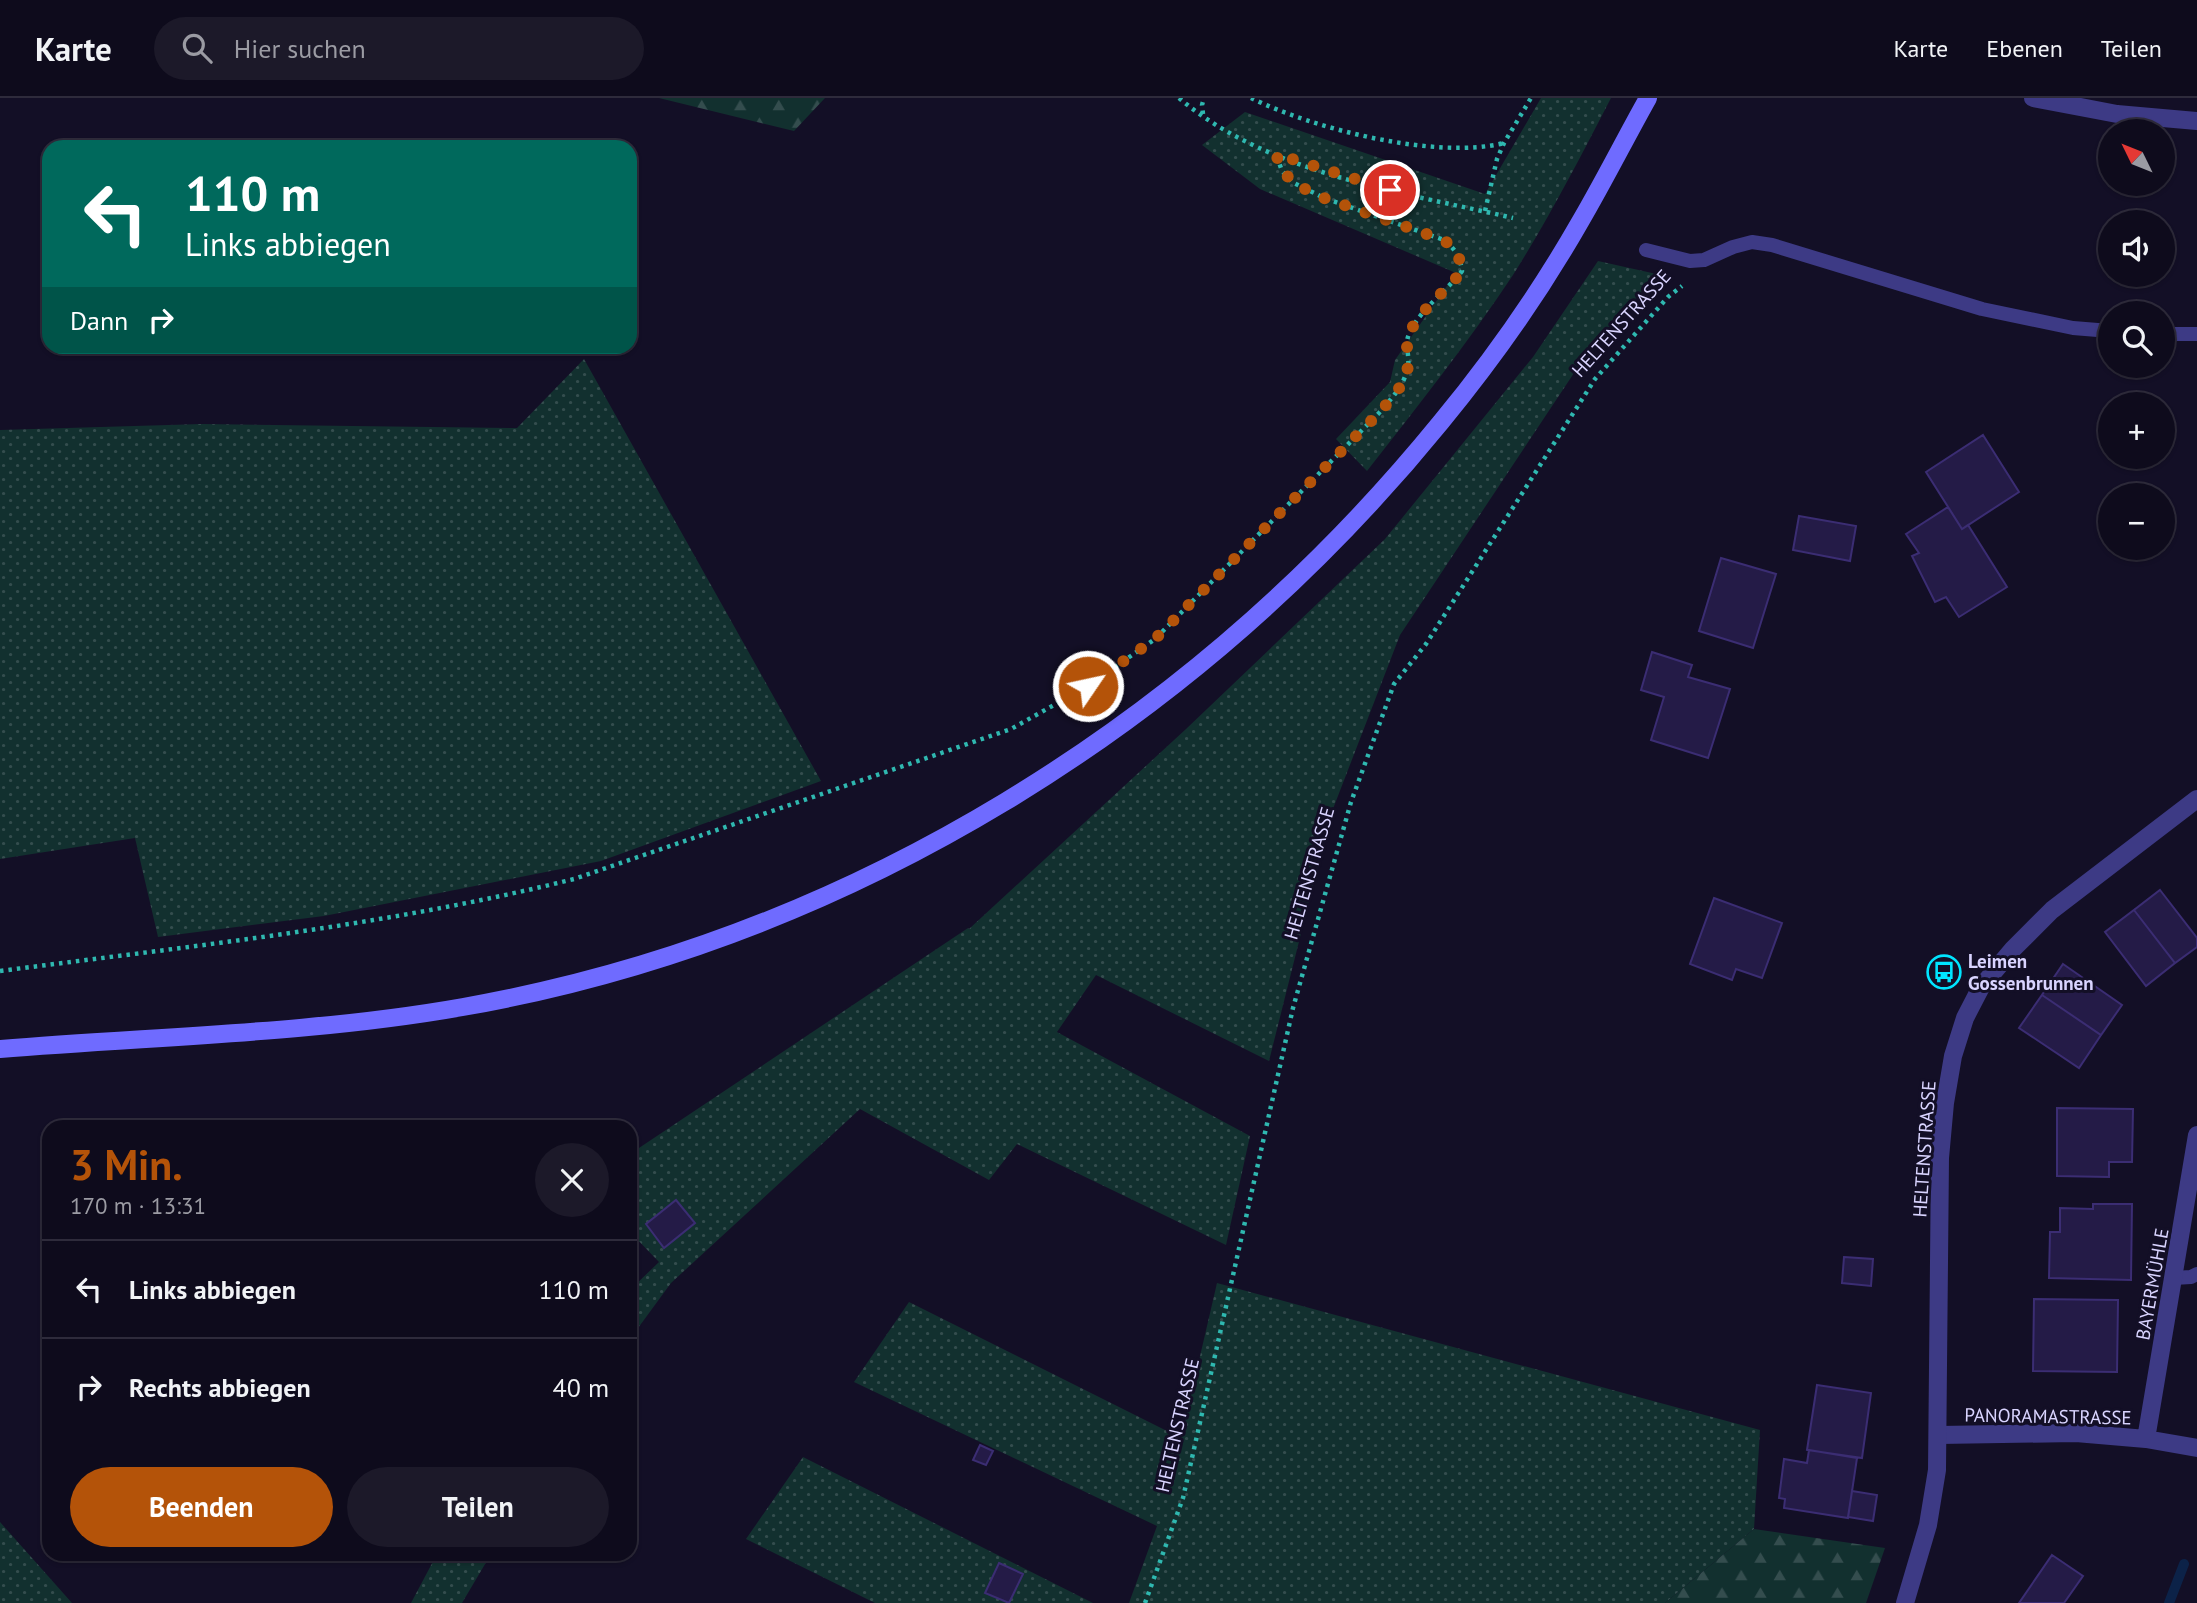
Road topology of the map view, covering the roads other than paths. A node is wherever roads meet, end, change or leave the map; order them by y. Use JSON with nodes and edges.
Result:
{"nodes":[{"id":1,"x":1648,"y":98,"type":"edge"},
{"id":2,"x":2033,"y":98,"type":"edge"},
{"id":3,"x":2197,"y":121,"type":"edge"},
{"id":4,"x":1646,"y":250,"type":"dead end"},
{"id":5,"x":2098,"y":330,"type":"edge"},
{"id":6,"x":2175,"y":334,"type":"edge"},
{"id":7,"x":2197,"y":334,"type":"edge"},
{"id":8,"x":2197,"y":799,"type":"edge"},
{"id":9,"x":0,"y":1049,"type":"edge"},
{"id":10,"x":2197,"y":1135,"type":"edge"},
{"id":11,"x":2197,"y":1274,"type":"edge"},
{"id":12,"x":2174,"y":1279,"type":"junction"},
{"id":13,"x":1939,"y":1434,"type":"junction"},
{"id":14,"x":2146,"y":1439,"type":"junction"},
{"id":15,"x":2197,"y":1448,"type":"edge"},
{"id":16,"x":1905,"y":1603,"type":"edge"}],
"edges":[{"from":1,"to":9,"type":"main road"},
{"from":2,"to":3,"type":"street"},
{"from":4,"to":5,"type":"lane","name":"HELTENSTRASSE"},
{"from":6,"to":7,"type":"lane"},
{"from":8,"to":13,"type":"street","name":"HELTENSTRASSE"},
{"from":10,"to":12,"type":"street","name":"BAYERMÜHLE"},
{"from":11,"to":12,"type":"lane"},
{"from":12,"to":14,"type":"street","name":"BAYERMÜHLE"},
{"from":13,"to":14,"type":"street","name":"PANORAMASTRASSE"},
{"from":13,"to":16,"type":"street","name":"HELTENSTRASSE"},
{"from":14,"to":15,"type":"street","name":"PANORAMASTRASSE"}]}
